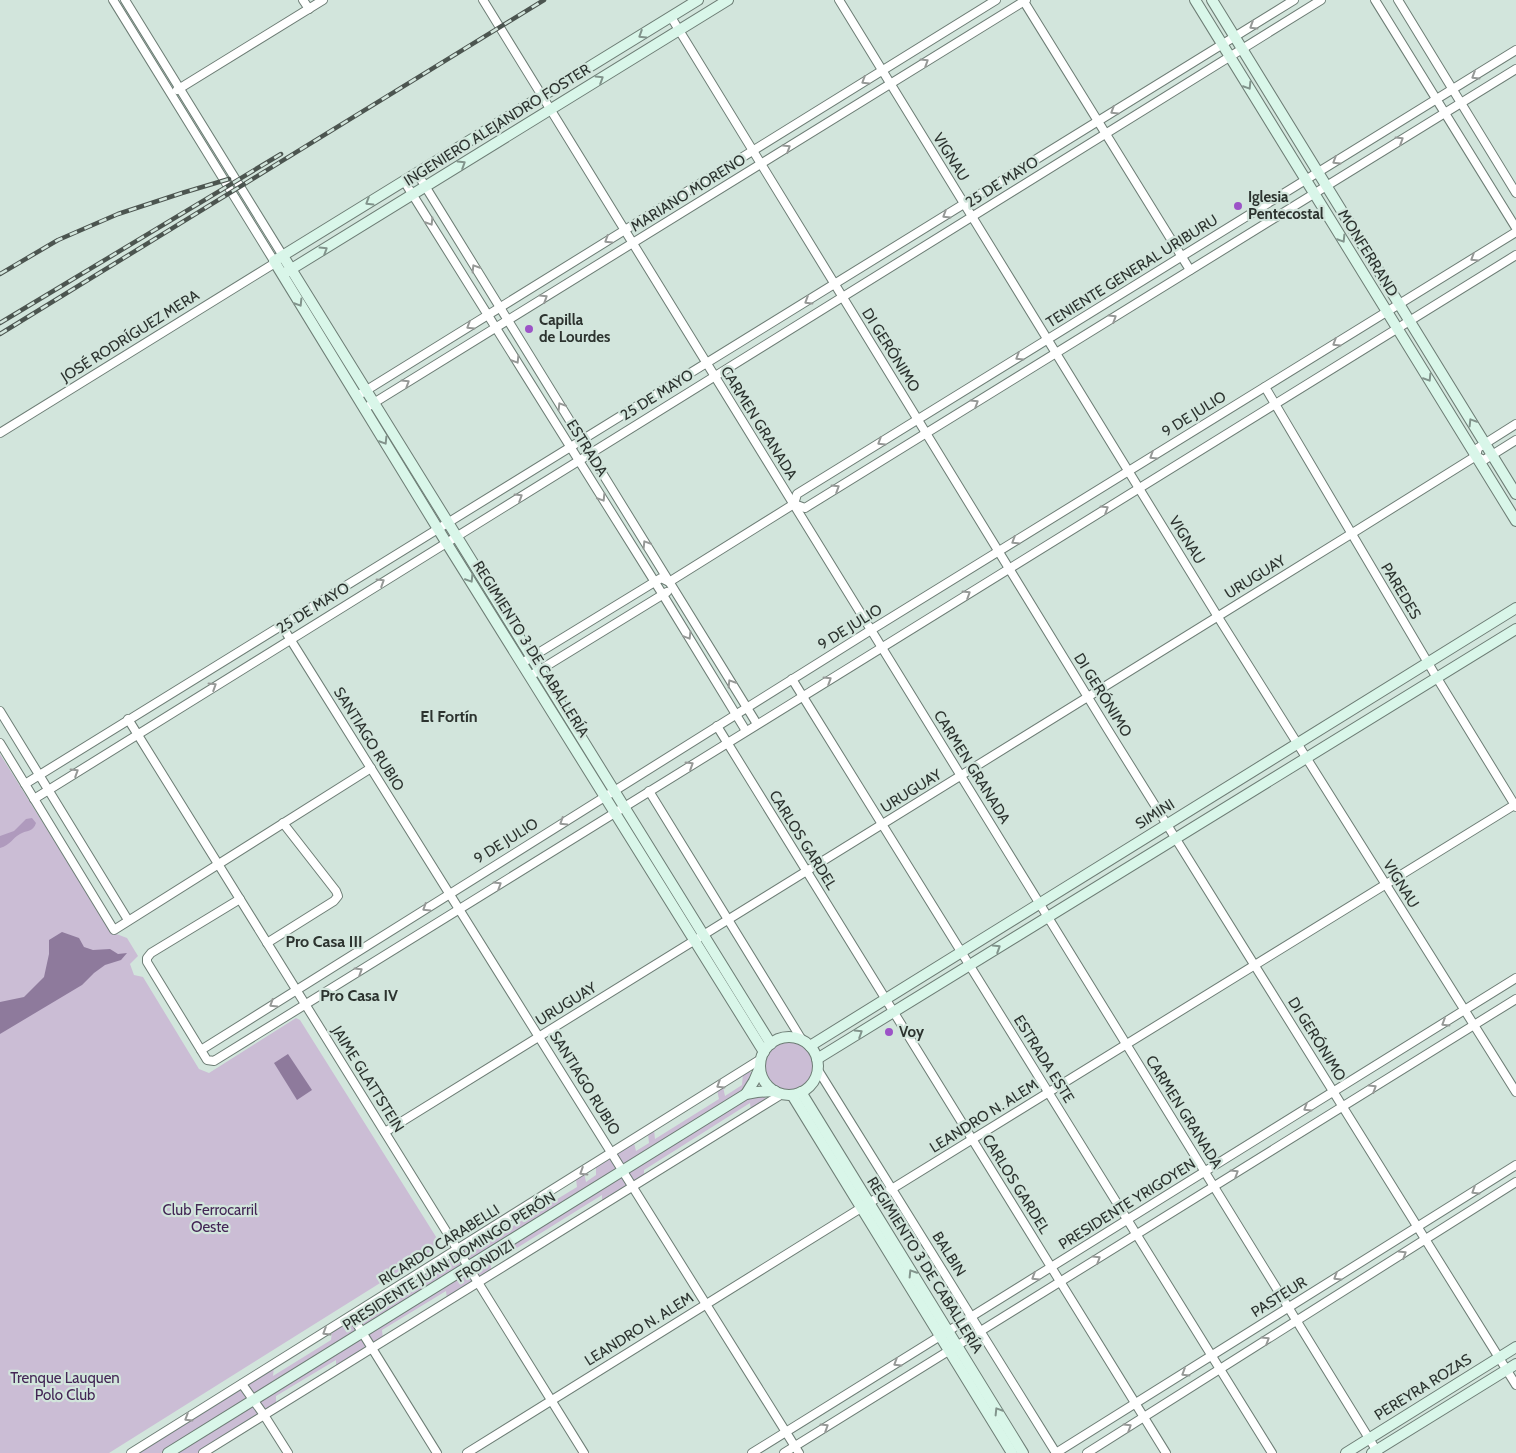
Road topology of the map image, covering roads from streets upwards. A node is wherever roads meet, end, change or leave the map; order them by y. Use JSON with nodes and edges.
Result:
{"nodes":[{"id":1,"x":113,"y":0,"type":"edge"},
{"id":2,"x":125,"y":0,"type":"edge"},
{"id":3,"x":303,"y":0,"type":"edge"},
{"id":4,"x":323,"y":0,"type":"edge"},
{"id":5,"x":483,"y":0,"type":"edge"},
{"id":6,"x":698,"y":0,"type":"edge"},
{"id":7,"x":728,"y":0,"type":"edge"},
{"id":8,"x":839,"y":0,"type":"edge"},
{"id":9,"x":996,"y":0,"type":"edge"},
{"id":10,"x":1024,"y":0,"type":"edge"},
{"id":11,"x":1195,"y":0,"type":"edge"},
{"id":12,"x":1212,"y":0,"type":"edge"},
{"id":13,"x":1294,"y":0,"type":"edge"},
{"id":14,"x":1321,"y":0,"type":"edge"},
{"id":15,"x":1375,"y":0,"type":"edge"},
{"id":16,"x":1398,"y":0,"type":"edge"},
{"id":17,"x":309,"y":9,"type":"junction"},
{"id":18,"x":671,"y":17,"type":"junction"},
{"id":19,"x":679,"y":30,"type":"junction"},
{"id":20,"x":1235,"y":37,"type":"junction"},
{"id":21,"x":1222,"y":44,"type":"junction"},
{"id":22,"x":1242,"y":49,"type":"junction"},
{"id":23,"x":1516,"y":50,"type":"edge"},
{"id":24,"x":1230,"y":57,"type":"junction"},
{"id":25,"x":1516,"y":69,"type":"edge"},
{"id":26,"x":882,"y":71,"type":"junction"},
{"id":27,"x":890,"y":84,"type":"junction"},
{"id":28,"x":180,"y":88,"type":"junction"},
{"id":29,"x":1452,"y":89,"type":"junction"},
{"id":30,"x":171,"y":94,"type":"junction"},
{"id":31,"x":542,"y":96,"type":"junction"},
{"id":32,"x":1436,"y":99,"type":"junction"},
{"id":33,"x":1461,"y":103,"type":"junction"},
{"id":34,"x":550,"y":110,"type":"junction"},
{"id":35,"x":1445,"y":113,"type":"junction"},
{"id":36,"x":1098,"y":122,"type":"junction"},
{"id":37,"x":1105,"y":134,"type":"junction"},
{"id":38,"x":753,"y":151,"type":"junction"},
{"id":39,"x":761,"y":164,"type":"junction"},
{"id":40,"x":1318,"y":172,"type":"junction"},
{"id":41,"x":417,"y":173,"type":"junction"},
{"id":42,"x":1306,"y":180,"type":"junction"},
{"id":43,"x":404,"y":181,"type":"junction"},
{"id":44,"x":1326,"y":186,"type":"junction"},
{"id":45,"x":426,"y":187,"type":"junction"},
{"id":46,"x":1516,"y":193,"type":"edge"},
{"id":47,"x":1314,"y":194,"type":"junction"},
{"id":48,"x":413,"y":195,"type":"junction"},
{"id":49,"x":964,"y":204,"type":"junction"},
{"id":50,"x":972,"y":216,"type":"junction"},
{"id":51,"x":624,"y":230,"type":"junction"},
{"id":52,"x":1516,"y":230,"type":"edge"},
{"id":53,"x":632,"y":243,"type":"junction"},
{"id":54,"x":1516,"y":255,"type":"edge"},
{"id":55,"x":1182,"y":257,"type":"junction"},
{"id":56,"x":277,"y":260,"type":"junction"},
{"id":57,"x":1190,"y":270,"type":"junction"},
{"id":58,"x":287,"y":272,"type":"junction"},
{"id":59,"x":835,"y":284,"type":"junction"},
{"id":60,"x":842,"y":296,"type":"junction"},
{"id":61,"x":1399,"y":304,"type":"junction"},
{"id":62,"x":500,"y":308,"type":"junction"},
{"id":63,"x":1387,"y":312,"type":"junction"},
{"id":64,"x":488,"y":315,"type":"junction"},
{"id":65,"x":508,"y":320,"type":"junction"},
{"id":66,"x":1410,"y":321,"type":"junction"},
{"id":67,"x":496,"y":328,"type":"junction"},
{"id":68,"x":1397,"y":329,"type":"junction"},
{"id":69,"x":1048,"y":339,"type":"junction"},
{"id":70,"x":1056,"y":353,"type":"junction"},
{"id":71,"x":707,"y":363,"type":"junction"},
{"id":72,"x":714,"y":376,"type":"junction"},
{"id":73,"x":1265,"y":387,"type":"junction"},
{"id":74,"x":361,"y":393,"type":"junction"},
{"id":75,"x":1275,"y":404,"type":"junction"},
{"id":76,"x":369,"y":406,"type":"junction"},
{"id":77,"x":918,"y":419,"type":"junction"},
{"id":78,"x":1516,"y":424,"type":"edge"},
{"id":79,"x":0,"y":433,"type":"edge"},
{"id":80,"x":926,"y":433,"type":"junction"},
{"id":81,"x":582,"y":440,"type":"junction"},
{"id":82,"x":1516,"y":440,"type":"edge"},
{"id":83,"x":1485,"y":444,"type":"junction"},
{"id":84,"x":571,"y":448,"type":"junction"},
{"id":85,"x":590,"y":453,"type":"junction"},
{"id":86,"x":1492,"y":455,"type":"junction"},
{"id":87,"x":1476,"y":456,"type":"junction"},
{"id":88,"x":578,"y":460,"type":"junction"},
{"id":89,"x":1128,"y":471,"type":"junction"},
{"id":90,"x":1139,"y":488,"type":"junction"},
{"id":91,"x":1516,"y":494,"type":"edge"},
{"id":92,"x":794,"y":504,"type":"junction"},
{"id":93,"x":1516,"y":521,"type":"edge"},
{"id":94,"x":443,"y":526,"type":"junction"},
{"id":95,"x":1351,"y":534,"type":"junction"},
{"id":96,"x":451,"y":539,"type":"junction"},
{"id":97,"x":999,"y":551,"type":"junction"},
{"id":98,"x":1009,"y":568,"type":"junction"},
{"id":99,"x":655,"y":582,"type":"junction"},
{"id":100,"x":669,"y":582,"type":"junction"},
{"id":101,"x":663,"y":595,"type":"junction"},
{"id":102,"x":1516,"y":608,"type":"edge"},
{"id":103,"x":1218,"y":616,"type":"junction"},
{"id":104,"x":282,"y":626,"type":"junction"},
{"id":105,"x":1516,"y":629,"type":"edge"},
{"id":106,"x":871,"y":630,"type":"junction"},
{"id":107,"x":290,"y":639,"type":"junction"},
{"id":108,"x":882,"y":647,"type":"junction"},
{"id":109,"x":527,"y":661,"type":"junction"},
{"id":110,"x":1428,"y":663,"type":"junction"},
{"id":111,"x":535,"y":674,"type":"junction"},
{"id":112,"x":1437,"y":678,"type":"junction"},
{"id":113,"x":792,"y":679,"type":"junction"},
{"id":114,"x":803,"y":696,"type":"junction"},
{"id":115,"x":1088,"y":697,"type":"junction"},
{"id":116,"x":747,"y":707,"type":"junction"},
{"id":117,"x":0,"y":711,"type":"edge"},
{"id":118,"x":735,"y":714,"type":"junction"},
{"id":119,"x":128,"y":719,"type":"junction"},
{"id":120,"x":757,"y":724,"type":"junction"},
{"id":121,"x":717,"y":726,"type":"junction"},
{"id":122,"x":746,"y":731,"type":"junction"},
{"id":123,"x":137,"y":734,"type":"junction"},
{"id":124,"x":0,"y":743,"type":"edge"},
{"id":125,"x":727,"y":743,"type":"junction"},
{"id":126,"x":1298,"y":744,"type":"junction"},
{"id":127,"x":1307,"y":758,"type":"junction"},
{"id":128,"x":371,"y":768,"type":"junction"},
{"id":129,"x":39,"y":775,"type":"junction"},
{"id":130,"x":961,"y":776,"type":"junction"},
{"id":131,"x":25,"y":784,"type":"junction"},
{"id":132,"x":48,"y":789,"type":"junction"},
{"id":133,"x":649,"y":791,"type":"junction"},
{"id":134,"x":609,"y":793,"type":"junction"},
{"id":135,"x":34,"y":799,"type":"junction"},
{"id":136,"x":1516,"y":805,"type":"edge"},
{"id":137,"x":619,"y":810,"type":"junction"},
{"id":138,"x":283,"y":823,"type":"junction"},
{"id":139,"x":882,"y":824,"type":"junction"},
{"id":140,"x":1168,"y":824,"type":"junction"},
{"id":141,"x":1176,"y":838,"type":"junction"},
{"id":142,"x":218,"y":864,"type":"junction"},
{"id":143,"x":807,"y":871,"type":"junction"},
{"id":144,"x":1386,"y":884,"type":"junction"},
{"id":145,"x":450,"y":893,"type":"junction"},
{"id":146,"x":240,"y":899,"type":"junction"},
{"id":147,"x":1040,"y":904,"type":"junction"},
{"id":148,"x":460,"y":909,"type":"junction"},
{"id":149,"x":1048,"y":917,"type":"junction"},
{"id":150,"x":128,"y":920,"type":"junction"},
{"id":151,"x":728,"y":920,"type":"junction"},
{"id":152,"x":699,"y":938,"type":"junction"},
{"id":153,"x":267,"y":942,"type":"junction"},
{"id":154,"x":961,"y":952,"type":"junction"},
{"id":155,"x":970,"y":965,"type":"junction"},
{"id":156,"x":1255,"y":965,"type":"junction"},
{"id":157,"x":1516,"y":978,"type":"edge"},
{"id":158,"x":296,"y":990,"type":"junction"},
{"id":159,"x":886,"y":999,"type":"junction"},
{"id":160,"x":1516,"y":999,"type":"edge"},
{"id":161,"x":306,"y":1004,"type":"junction"},
{"id":162,"x":1465,"y":1010,"type":"junction"},
{"id":163,"x":894,"y":1012,"type":"junction"},
{"id":164,"x":1474,"y":1025,"type":"junction"},
{"id":165,"x":540,"y":1036,"type":"junction"},
{"id":166,"x":806,"y":1043,"type":"junction"},
{"id":167,"x":1126,"y":1044,"type":"junction"},
{"id":168,"x":200,"y":1050,"type":"junction"},
{"id":169,"x":764,"y":1055,"type":"junction"},
{"id":170,"x":817,"y":1059,"type":"junction"},
{"id":171,"x":818,"y":1070,"type":"junction"},
{"id":172,"x":1048,"y":1092,"type":"junction"},
{"id":173,"x":1334,"y":1092,"type":"junction"},
{"id":174,"x":1516,"y":1092,"type":"edge"},
{"id":175,"x":788,"y":1093,"type":"junction"},
{"id":176,"x":746,"y":1094,"type":"junction"},
{"id":177,"x":1343,"y":1107,"type":"junction"},
{"id":178,"x":385,"y":1132,"type":"junction"},
{"id":179,"x":972,"y":1139,"type":"junction"},
{"id":180,"x":612,"y":1153,"type":"junction"},
{"id":181,"x":1516,"y":1165,"type":"edge"},
{"id":182,"x":624,"y":1171,"type":"junction"},
{"id":183,"x":1205,"y":1172,"type":"junction"},
{"id":184,"x":1516,"y":1182,"type":"edge"},
{"id":185,"x":633,"y":1186,"type":"junction"},
{"id":186,"x":1214,"y":1186,"type":"junction"},
{"id":187,"x":892,"y":1188,"type":"junction"},
{"id":188,"x":865,"y":1205,"type":"junction"},
{"id":189,"x":1127,"y":1220,"type":"junction"},
{"id":190,"x":1418,"y":1227,"type":"junction"},
{"id":191,"x":1136,"y":1234,"type":"junction"},
{"id":192,"x":1426,"y":1240,"type":"junction"},
{"id":193,"x":458,"y":1250,"type":"junction"},
{"id":194,"x":469,"y":1267,"type":"junction"},
{"id":195,"x":1051,"y":1267,"type":"junction"},
{"id":196,"x":478,"y":1282,"type":"junction"},
{"id":197,"x":1060,"y":1282,"type":"junction"},
{"id":198,"x":706,"y":1304,"type":"junction"},
{"id":199,"x":1288,"y":1308,"type":"junction"},
{"id":200,"x":352,"y":1316,"type":"junction"},
{"id":201,"x":972,"y":1317,"type":"junction"},
{"id":202,"x":1297,"y":1321,"type":"junction"},
{"id":203,"x":980,"y":1331,"type":"junction"},
{"id":204,"x":362,"y":1333,"type":"junction"},
{"id":205,"x":944,"y":1334,"type":"junction"},
{"id":206,"x":372,"y":1348,"type":"junction"},
{"id":207,"x":953,"y":1348,"type":"junction"},
{"id":208,"x":1516,"y":1348,"type":"edge"},
{"id":209,"x":1211,"y":1356,"type":"junction"},
{"id":210,"x":1499,"y":1358,"type":"junction"},
{"id":211,"x":1516,"y":1364,"type":"edge"},
{"id":212,"x":1220,"y":1369,"type":"junction"},
{"id":213,"x":1506,"y":1370,"type":"junction"},
{"id":214,"x":242,"y":1384,"type":"junction"},
{"id":215,"x":1516,"y":1385,"type":"edge"},
{"id":216,"x":253,"y":1400,"type":"junction"},
{"id":217,"x":552,"y":1400,"type":"junction"},
{"id":218,"x":1135,"y":1404,"type":"junction"},
{"id":219,"x":264,"y":1415,"type":"junction"},
{"id":220,"x":1144,"y":1417,"type":"junction"},
{"id":221,"x":786,"y":1432,"type":"junction"},
{"id":222,"x":1369,"y":1438,"type":"junction"},
{"id":223,"x":797,"y":1449,"type":"edge"},
{"id":224,"x":1376,"y":1452,"type":"edge"},
{"id":225,"x":131,"y":1453,"type":"edge"},
{"id":226,"x":168,"y":1453,"type":"edge"},
{"id":227,"x":203,"y":1453,"type":"edge"},
{"id":228,"x":288,"y":1453,"type":"edge"},
{"id":229,"x":437,"y":1453,"type":"edge"},
{"id":230,"x":467,"y":1453,"type":"edge"},
{"id":231,"x":584,"y":1453,"type":"edge"},
{"id":232,"x":752,"y":1453,"type":"edge"},
{"id":233,"x":784,"y":1453,"type":"edge"},
{"id":234,"x":1012,"y":1453,"type":"edge"},
{"id":235,"x":1023,"y":1453,"type":"edge"},
{"id":236,"x":1056,"y":1453,"type":"edge"},
{"id":237,"x":1087,"y":1453,"type":"edge"},
{"id":238,"x":1166,"y":1453,"type":"edge"},
{"id":239,"x":1272,"y":1453,"type":"edge"},
{"id":240,"x":1346,"y":1453,"type":"edge"}],
"edges":[{"from":1,"to":30,"type":"street"},
{"from":2,"to":28,"type":"street"},
{"from":3,"to":17,"type":"street"},
{"from":4,"to":17,"type":"street"},
{"from":5,"to":31,"type":"street","name":"CARMEN GRANADA"},
{"from":6,"to":18,"type":"street","name":"INGENIERO ALEJANDRO FOSTER"},
{"from":7,"to":19,"type":"street","name":"INGENIERO ALEJANDRO FOSTER"},
{"from":8,"to":26,"type":"street","name":"VIGNAU"},
{"from":9,"to":26,"type":"street","name":"MARIANO MORENO"},
{"from":27,"to":10,"type":"street","name":"MARIANO MORENO","one_way":true},
{"from":10,"to":36,"type":"street"},
{"from":11,"to":21,"type":"street","name":"MONFERRAND"},
{"from":12,"to":20,"type":"street","name":"MONFERRAND"},
{"from":13,"to":20,"type":"street","name":"25 DE MAYO","one_way":true},
{"from":14,"to":22,"type":"street","name":"25 DE MAYO"},
{"from":15,"to":32,"type":"street"},
{"from":16,"to":29,"type":"street"},
{"from":17,"to":28,"type":"street"},
{"from":18,"to":19,"type":"street","name":"DI GERÓNIMO"},
{"from":18,"to":31,"type":"street","name":"INGENIERO ALEJANDRO FOSTER","one_way":true},
{"from":34,"to":19,"type":"street","name":"INGENIERO ALEJANDRO FOSTER","one_way":true},
{"from":19,"to":38,"type":"street","name":"DI GERÓNIMO"},
{"from":20,"to":21,"type":"street","name":"25 DE MAYO"},
{"from":20,"to":22,"type":"street","name":"MONFERRAND"},
{"from":21,"to":24,"type":"street","name":"MONFERRAND"},
{"from":21,"to":36,"type":"street","name":"25 DE MAYO","one_way":true},
{"from":22,"to":24,"type":"street","name":"25 DE MAYO"},
{"from":22,"to":40,"type":"street","name":"MONFERRAND"},
{"from":23,"to":29,"type":"street","name":"TENIENTE GENERAL URIBURU","one_way":true},
{"from":24,"to":37,"type":"street","name":"25 DE MAYO"},
{"from":24,"to":42,"type":"street","name":"MONFERRAND","one_way":true},
{"from":25,"to":33,"type":"street","name":"TENIENTE GENERAL URIBURU"},
{"from":26,"to":27,"type":"street","name":"VIGNAU"},
{"from":26,"to":38,"type":"street","name":"MARIANO MORENO","one_way":true},
{"from":39,"to":27,"type":"street","name":"MARIANO MORENO","one_way":true},
{"from":27,"to":49,"type":"street","name":"VIGNAU"},
{"from":28,"to":30,"type":"street"},
{"from":28,"to":56,"type":"street"},
{"from":29,"to":32,"type":"street","name":"TENIENTE GENERAL URIBURU"},
{"from":29,"to":33,"type":"street"},
{"from":30,"to":56,"type":"street"},
{"from":31,"to":34,"type":"street","name":"CARMEN GRANADA"},
{"from":31,"to":41,"type":"street","name":"INGENIERO ALEJANDRO FOSTER"},
{"from":32,"to":35,"type":"street"},
{"from":32,"to":40,"type":"street","name":"TENIENTE GENERAL URIBURU","one_way":true},
{"from":33,"to":35,"type":"street","name":"TENIENTE GENERAL URIBURU"},
{"from":33,"to":46,"type":"street"},
{"from":45,"to":34,"type":"street","name":"INGENIERO ALEJANDRO FOSTER","one_way":true},
{"from":34,"to":51,"type":"street","name":"CARMEN GRANADA"},
{"from":44,"to":35,"type":"street","name":"TENIENTE GENERAL URIBURU","one_way":true},
{"from":35,"to":52,"type":"street"},
{"from":36,"to":37,"type":"street"},
{"from":36,"to":49,"type":"street","name":"25 DE MAYO"},
{"from":37,"to":50,"type":"street","name":"25 DE MAYO"},
{"from":37,"to":55,"type":"street"},
{"from":38,"to":39,"type":"street","name":"DI GERÓNIMO"},
{"from":38,"to":51,"type":"street","name":"MARIANO MORENO"},
{"from":39,"to":53,"type":"street","name":"MARIANO MORENO"},
{"from":39,"to":59,"type":"street","name":"DI GERÓNIMO"},
{"from":40,"to":42,"type":"street","name":"TENIENTE GENERAL URIBURU"},
{"from":40,"to":44,"type":"street","name":"MONFERRAND"},
{"from":41,"to":43,"type":"street","name":"INGENIERO ALEJANDRO FOSTER"},
{"from":41,"to":45,"type":"street","name":"ESTRADA"},
{"from":42,"to":47,"type":"street","name":"MONFERRAND"},
{"from":42,"to":55,"type":"street","name":"TENIENTE GENERAL URIBURU"},
{"from":43,"to":48,"type":"street","name":"ESTRADA"},
{"from":43,"to":56,"type":"street","name":"INGENIERO ALEJANDRO FOSTER","one_way":true},
{"from":44,"to":47,"type":"street","name":"TENIENTE GENERAL URIBURU"},
{"from":44,"to":61,"type":"street","name":"MONFERRAND"},
{"from":45,"to":48,"type":"street","name":"INGENIERO ALEJANDRO FOSTER"},
{"from":62,"to":45,"type":"street","name":"ESTRADA","one_way":true},
{"from":47,"to":57,"type":"street","name":"TENIENTE GENERAL URIBURU"},
{"from":47,"to":63,"type":"street","name":"MONFERRAND","one_way":true},
{"from":58,"to":48,"type":"street","name":"INGENIERO ALEJANDRO FOSTER","one_way":true},
{"from":48,"to":64,"type":"street","name":"ESTRADA","one_way":true},
{"from":49,"to":50,"type":"street","name":"VIGNAU"},
{"from":49,"to":59,"type":"street","name":"25 DE MAYO","one_way":true},
{"from":50,"to":60,"type":"street","name":"25 DE MAYO"},
{"from":50,"to":69,"type":"street","name":"VIGNAU"},
{"from":51,"to":53,"type":"street","name":"CARMEN GRANADA"},
{"from":51,"to":62,"type":"street","name":"MARIANO MORENO","one_way":true},
{"from":52,"to":61,"type":"street","name":"9 DE JULIO","one_way":true},
{"from":65,"to":53,"type":"street","name":"MARIANO MORENO","one_way":true},
{"from":53,"to":71,"type":"street","name":"CARMEN GRANADA"},
{"from":54,"to":66,"type":"street"},
{"from":55,"to":57,"type":"street"},
{"from":55,"to":69,"type":"street","name":"TENIENTE GENERAL URIBURU"},
{"from":56,"to":58,"type":"street","name":"REGIMIENTO 3 DE CABALLERÍA"},
{"from":56,"to":79,"type":"street","name":"JOSÉ RODRÍGUEZ MERA"},
{"from":70,"to":57,"type":"street","name":"TENIENTE GENERAL URIBURU","one_way":true},
{"from":58,"to":74,"type":"street","name":"REGIMIENTO 3 DE CABALLERÍA"},
{"from":59,"to":60,"type":"street","name":"DI GERÓNIMO"},
{"from":59,"to":71,"type":"street","name":"25 DE MAYO","one_way":true},
{"from":60,"to":72,"type":"street","name":"25 DE MAYO"},
{"from":60,"to":77,"type":"street","name":"DI GERÓNIMO"},
{"from":61,"to":63,"type":"street","name":"9 DE JULIO"},
{"from":61,"to":66,"type":"street","name":"MONFERRAND"},
{"from":62,"to":64,"type":"street","name":"MARIANO MORENO"},
{"from":62,"to":65,"type":"street","name":"ESTRADA"},
{"from":63,"to":68,"type":"street","name":"MONFERRAND"},
{"from":63,"to":73,"type":"street","name":"9 DE JULIO","one_way":true},
{"from":64,"to":67,"type":"street","name":"ESTRADA"},
{"from":64,"to":74,"type":"street","name":"MARIANO MORENO","one_way":true},
{"from":65,"to":67,"type":"street","name":"MARIANO MORENO"},
{"from":81,"to":65,"type":"street","name":"ESTRADA","one_way":true},
{"from":66,"to":68,"type":"street"},
{"from":83,"to":66,"type":"street","name":"MONFERRAND","one_way":true},
{"from":76,"to":67,"type":"street","name":"MARIANO MORENO","one_way":true},
{"from":67,"to":84,"type":"street","name":"ESTRADA","one_way":true},
{"from":68,"to":75,"type":"street"},
{"from":68,"to":87,"type":"street","name":"MONFERRAND","one_way":true},
{"from":69,"to":70,"type":"street","name":"VIGNAU"},
{"from":69,"to":77,"type":"street","name":"TENIENTE GENERAL URIBURU","one_way":true},
{"from":80,"to":70,"type":"street","name":"TENIENTE GENERAL URIBURU","one_way":true},
{"from":70,"to":89,"type":"street","name":"VIGNAU"},
{"from":71,"to":72,"type":"street","name":"CARMEN GRANADA"},
{"from":71,"to":81,"type":"street","name":"25 DE MAYO"},
{"from":72,"to":85,"type":"street","name":"25 DE MAYO"},
{"from":72,"to":92,"type":"street","name":"CARMEN GRANADA"},
{"from":73,"to":75,"type":"street","name":"PAREDES"},
{"from":73,"to":89,"type":"street","name":"9 DE JULIO","one_way":true},
{"from":74,"to":76,"type":"street","name":"REGIMIENTO 3 DE CABALLERÍA"},
{"from":75,"to":90,"type":"street"},
{"from":75,"to":95,"type":"street","name":"PAREDES"},
{"from":76,"to":94,"type":"street","name":"REGIMIENTO 3 DE CABALLERÍA"},
{"from":77,"to":80,"type":"street","name":"DI GERÓNIMO"},
{"from":77,"to":92,"type":"street","name":"TENIENTE GENERAL URIBURU","one_way":true},
{"from":78,"to":83,"type":"street","name":"URUGUAY"},
{"from":92,"to":80,"type":"street","name":"TENIENTE GENERAL URIBURU","one_way":true},
{"from":80,"to":97,"type":"street","name":"DI GERÓNIMO"},
{"from":81,"to":84,"type":"street","name":"25 DE MAYO"},
{"from":81,"to":85,"type":"street","name":"ESTRADA"},
{"from":82,"to":86,"type":"street","name":"URUGUAY"},
{"from":83,"to":86,"type":"street","name":"MONFERRAND"},
{"from":83,"to":87,"type":"street","name":"URUGUAY"},
{"from":84,"to":88,"type":"street","name":"ESTRADA"},
{"from":84,"to":94,"type":"street","name":"25 DE MAYO"},
{"from":85,"to":88,"type":"street","name":"25 DE MAYO"},
{"from":100,"to":85,"type":"street","name":"ESTRADA","one_way":true},
{"from":86,"to":87,"type":"street","name":"URUGUAY"},
{"from":86,"to":91,"type":"street","name":"MONFERRAND"},
{"from":87,"to":93,"type":"street","name":"MONFERRAND"},
{"from":87,"to":95,"type":"street","name":"URUGUAY"},
{"from":96,"to":88,"type":"street","name":"25 DE MAYO","one_way":true},
{"from":88,"to":99,"type":"street","name":"ESTRADA","one_way":true},
{"from":89,"to":90,"type":"street","name":"VIGNAU"},
{"from":89,"to":97,"type":"street","name":"9 DE JULIO","one_way":true},
{"from":98,"to":90,"type":"street","one_way":true},
{"from":90,"to":103,"type":"street","name":"VIGNAU"},
{"from":92,"to":100,"type":"street","name":"TENIENTE GENERAL URIBURU"},
{"from":92,"to":106,"type":"street","name":"CARMEN GRANADA"},
{"from":94,"to":96,"type":"street","name":"REGIMIENTO 3 DE CABALLERÍA"},
{"from":94,"to":104,"type":"street","name":"25 DE MAYO"},
{"from":95,"to":103,"type":"street","name":"URUGUAY"},
{"from":95,"to":110,"type":"street","name":"PAREDES"},
{"from":107,"to":96,"type":"street","name":"25 DE MAYO","one_way":true},
{"from":96,"to":109,"type":"street","name":"REGIMIENTO 3 DE CABALLERÍA"},
{"from":97,"to":98,"type":"street","name":"DI GERÓNIMO"},
{"from":97,"to":106,"type":"street","name":"9 DE JULIO"},
{"from":108,"to":98,"type":"street","one_way":true},
{"from":98,"to":115,"type":"street","name":"DI GERÓNIMO"},
{"from":99,"to":100,"type":"street"},
{"from":99,"to":101,"type":"street","name":"ESTRADA"},
{"from":99,"to":109,"type":"street"},
{"from":100,"to":101,"type":"street"},
{"from":116,"to":100,"type":"street","name":"ESTRADA","one_way":true},
{"from":101,"to":111,"type":"street"},
{"from":101,"to":118,"type":"street","name":"ESTRADA","one_way":true},
{"from":102,"to":110,"type":"street","name":"SIMINI"},
{"from":103,"to":115,"type":"street","name":"URUGUAY"},
{"from":103,"to":126,"type":"street","name":"VIGNAU"},
{"from":104,"to":107,"type":"street","name":"SANTIAGO RUBIO"},
{"from":104,"to":119,"type":"street","name":"25 DE MAYO"},
{"from":105,"to":112,"type":"street"},
{"from":106,"to":108,"type":"street","name":"CARMEN GRANADA"},
{"from":106,"to":113,"type":"street","name":"9 DE JULIO"},
{"from":123,"to":107,"type":"street","name":"25 DE MAYO","one_way":true},
{"from":107,"to":128,"type":"street","name":"SANTIAGO RUBIO"},
{"from":114,"to":108,"type":"street","one_way":true},
{"from":108,"to":130,"type":"street","name":"CARMEN GRANADA"},
{"from":109,"to":111,"type":"street","name":"REGIMIENTO 3 DE CABALLERÍA"},
{"from":110,"to":112,"type":"street","name":"PAREDES"},
{"from":110,"to":126,"type":"street","name":"SIMINI"},
{"from":111,"to":134,"type":"street","name":"REGIMIENTO 3 DE CABALLERÍA"},
{"from":112,"to":127,"type":"street"},
{"from":112,"to":136,"type":"street","name":"PAREDES"},
{"from":113,"to":114,"type":"street","name":"ESTRADA ESTE"},
{"from":113,"to":116,"type":"street","name":"9 DE JULIO"},
{"from":114,"to":120,"type":"street"},
{"from":114,"to":139,"type":"street","name":"ESTRADA ESTE"},
{"from":115,"to":130,"type":"street","name":"URUGUAY"},
{"from":115,"to":140,"type":"street","name":"DI GERÓNIMO"},
{"from":116,"to":118,"type":"street","name":"9 DE JULIO"},
{"from":116,"to":120,"type":"street","name":"ESTRADA"},
{"from":117,"to":129,"type":"street"},
{"from":118,"to":121,"type":"street","name":"9 DE JULIO"},
{"from":118,"to":122,"type":"street","name":"ESTRADA"},
{"from":119,"to":123,"type":"street","name":"JAIME GLATTSTEIN"},
{"from":119,"to":129,"type":"street","name":"25 DE MAYO"},
{"from":120,"to":122,"type":"street"},
{"from":121,"to":125,"type":"street","name":"CARLOS GARDEL"},
{"from":121,"to":134,"type":"street","name":"9 DE JULIO"},
{"from":122,"to":125,"type":"street"},
{"from":132,"to":123,"type":"street","name":"25 DE MAYO","one_way":true},
{"from":123,"to":142,"type":"street","name":"JAIME GLATTSTEIN"},
{"from":124,"to":131,"type":"street"},
{"from":133,"to":125,"type":"street","one_way":true},
{"from":125,"to":143,"type":"street","name":"CARLOS GARDEL"},
{"from":126,"to":127,"type":"street","name":"VIGNAU"},
{"from":126,"to":140,"type":"street","name":"SIMINI"},
{"from":127,"to":141,"type":"street"},
{"from":127,"to":144,"type":"street","name":"VIGNAU"},
{"from":128,"to":138,"type":"street"},
{"from":128,"to":145,"type":"street","name":"SANTIAGO RUBIO"},
{"from":129,"to":131,"type":"street","name":"25 DE MAYO"},
{"from":129,"to":132,"type":"street"},
{"from":130,"to":139,"type":"street","name":"URUGUAY"},
{"from":130,"to":147,"type":"street","name":"CARMEN GRANADA"},
{"from":131,"to":135,"type":"street"},
{"from":132,"to":135,"type":"street","name":"25 DE MAYO"},
{"from":132,"to":150,"type":"street"},
{"from":133,"to":137,"type":"street"},
{"from":133,"to":151,"type":"street"},
{"from":134,"to":137,"type":"street","name":"REGIMIENTO 3 DE CABALLERÍA"},
{"from":134,"to":145,"type":"street","name":"9 DE JULIO","one_way":true},
{"from":135,"to":150,"type":"street"},
{"from":136,"to":144,"type":"street","name":"LEANDRO N. ALEM"},
{"from":148,"to":137,"type":"street","one_way":true},
{"from":137,"to":152,"type":"street","name":"REGIMIENTO 3 DE CABALLERÍA"},
{"from":138,"to":142,"type":"street"},
{"from":138,"to":153,"type":"street"},
{"from":139,"to":143,"type":"street","name":"URUGUAY"},
{"from":139,"to":154,"type":"street","name":"ESTRADA ESTE"},
{"from":140,"to":141,"type":"street","name":"DI GERÓNIMO"},
{"from":140,"to":147,"type":"street","name":"SIMINI"},
{"from":141,"to":149,"type":"street"},
{"from":141,"to":156,"type":"street","name":"DI GERÓNIMO"},
{"from":142,"to":146,"type":"street","name":"JAIME GLATTSTEIN"},
{"from":142,"to":150,"type":"street"},
{"from":143,"to":151,"type":"street","name":"URUGUAY"},
{"from":143,"to":159,"type":"street","name":"CARLOS GARDEL"},
{"from":144,"to":156,"type":"street","name":"LEANDRO N. ALEM"},
{"from":144,"to":162,"type":"street","name":"VIGNAU"},
{"from":145,"to":148,"type":"street","name":"SANTIAGO RUBIO"},
{"from":145,"to":158,"type":"street","name":"9 DE JULIO","one_way":true},
{"from":146,"to":153,"type":"street","name":"JAIME GLATTSTEIN"},
{"from":146,"to":168,"type":"street"},
{"from":147,"to":149,"type":"street","name":"CARMEN GRANADA"},
{"from":147,"to":154,"type":"street","name":"SIMINI"},
{"from":161,"to":148,"type":"street","one_way":true},
{"from":148,"to":165,"type":"street","name":"SANTIAGO RUBIO"},
{"from":155,"to":149,"type":"street","one_way":true},
{"from":149,"to":167,"type":"street","name":"CARMEN GRANADA"},
{"from":151,"to":152,"type":"street","name":"URUGUAY"},
{"from":151,"to":166,"type":"street"},
{"from":152,"to":165,"type":"street","name":"URUGUAY"},
{"from":152,"to":169,"type":"street","name":"REGIMIENTO 3 DE CABALLERÍA"},
{"from":153,"to":158,"type":"street","name":"JAIME GLATTSTEIN"},
{"from":154,"to":155,"type":"street","name":"ESTRADA ESTE"},
{"from":154,"to":159,"type":"street","name":"SIMINI"},
{"from":155,"to":163,"type":"street"},
{"from":155,"to":172,"type":"street","name":"ESTRADA ESTE"},
{"from":156,"to":167,"type":"street","name":"LEANDRO N. ALEM"},
{"from":156,"to":173,"type":"street","name":"DI GERÓNIMO"},
{"from":157,"to":162,"type":"street","name":"PRESIDENTE YRIGOYEN"},
{"from":158,"to":161,"type":"street","name":"JAIME GLATTSTEIN"},
{"from":158,"to":168,"type":"street","name":"9 DE JULIO","one_way":true},
{"from":159,"to":163,"type":"street","name":"CARLOS GARDEL"},
{"from":159,"to":166,"type":"street","name":"SIMINI"},
{"from":160,"to":164,"type":"street","name":"PRESIDENTE YRIGOYEN"},
{"from":161,"to":168,"type":"street"},
{"from":161,"to":178,"type":"street","name":"JAIME GLATTSTEIN"},
{"from":162,"to":164,"type":"street","name":"VIGNAU"},
{"from":162,"to":173,"type":"street","name":"PRESIDENTE YRIGOYEN","one_way":true},
{"from":170,"to":163,"type":"street","one_way":true},
{"from":163,"to":179,"type":"street","name":"CARLOS GARDEL"},
{"from":164,"to":174,"type":"street","name":"VIGNAU"},
{"from":177,"to":164,"type":"street","name":"PRESIDENTE YRIGOYEN","one_way":true},
{"from":165,"to":178,"type":"street","name":"URUGUAY"},
{"from":165,"to":180,"type":"street","name":"SANTIAGO RUBIO"},
{"from":166,"to":169,"type":"street"},
{"from":166,"to":170,"type":"street"},
{"from":167,"to":172,"type":"street","name":"LEANDRO N. ALEM"},
{"from":167,"to":183,"type":"street","name":"CARMEN GRANADA"},
{"from":169,"to":175,"type":"street"},
{"from":169,"to":176,"type":"street"},
{"from":169,"to":180,"type":"street","name":"RICARDO CARABELLI","one_way":true},
{"from":170,"to":171,"type":"street"},
{"from":171,"to":175,"type":"street"},
{"from":171,"to":187,"type":"street","name":"BALBIN"},
{"from":172,"to":179,"type":"street","name":"LEANDRO N. ALEM"},
{"from":172,"to":189,"type":"street","name":"ESTRADA ESTE"},
{"from":173,"to":177,"type":"street","name":"DI GERÓNIMO"},
{"from":173,"to":183,"type":"street","name":"PRESIDENTE YRIGOYEN","one_way":true},
{"from":175,"to":176,"type":"street","name":"PRESIDENTE JUAN DOMINGO PERÓN"},
{"from":175,"to":185,"type":"street","name":"FRONDIZI"},
{"from":175,"to":188,"type":"street","name":"REGIMIENTO 3 DE CABALLERÍA"},
{"from":176,"to":182,"type":"street","name":"PRESIDENTE JUAN DOMINGO PERÓN"},
{"from":186,"to":177,"type":"street","name":"PRESIDENTE YRIGOYEN","one_way":true},
{"from":177,"to":190,"type":"street","name":"DI GERÓNIMO"},
{"from":178,"to":193,"type":"street","name":"JAIME GLATTSTEIN"},
{"from":179,"to":187,"type":"street","name":"LEANDRO N. ALEM"},
{"from":179,"to":195,"type":"street","name":"CARLOS GARDEL"},
{"from":180,"to":182,"type":"street","name":"SANTIAGO RUBIO"},
{"from":180,"to":193,"type":"street","name":"RICARDO CARABELLI","one_way":true},
{"from":181,"to":190,"type":"street","name":"PASTEUR","one_way":true},
{"from":182,"to":185,"type":"street","name":"SANTIAGO RUBIO"},
{"from":182,"to":194,"type":"street","name":"PRESIDENTE JUAN DOMINGO PERÓN"},
{"from":183,"to":186,"type":"street","name":"CARMEN GRANADA"},
{"from":183,"to":189,"type":"street","name":"PRESIDENTE YRIGOYEN"},
{"from":184,"to":192,"type":"street","name":"PASTEUR"},
{"from":185,"to":196,"type":"street","name":"FRONDIZI"},
{"from":185,"to":198,"type":"street","name":"SANTIAGO RUBIO"},
{"from":186,"to":191,"type":"street","name":"PRESIDENTE YRIGOYEN"},
{"from":186,"to":199,"type":"street","name":"CARMEN GRANADA"},
{"from":187,"to":188,"type":"street","name":"LEANDRO N. ALEM"},
{"from":187,"to":201,"type":"street","name":"BALBIN"},
{"from":188,"to":198,"type":"street","name":"LEANDRO N. ALEM"},
{"from":188,"to":205,"type":"street","name":"REGIMIENTO 3 DE CABALLERÍA"},
{"from":189,"to":191,"type":"street","name":"ESTRADA ESTE"},
{"from":189,"to":195,"type":"street","name":"PRESIDENTE YRIGOYEN"},
{"from":190,"to":192,"type":"street","name":"DI GERÓNIMO"},
{"from":190,"to":199,"type":"street","name":"PASTEUR","one_way":true},
{"from":197,"to":191,"type":"street","name":"PRESIDENTE YRIGOYEN","one_way":true},
{"from":191,"to":209,"type":"street","name":"ESTRADA ESTE"},
{"from":202,"to":192,"type":"street","name":"PASTEUR","one_way":true},
{"from":192,"to":210,"type":"street","name":"DI GERÓNIMO"},
{"from":193,"to":194,"type":"street","name":"JAIME GLATTSTEIN"},
{"from":193,"to":200,"type":"street","name":"RICARDO CARABELLI"},
{"from":194,"to":196,"type":"street","name":"JAIME GLATTSTEIN"},
{"from":194,"to":204,"type":"street","name":"PRESIDENTE JUAN DOMINGO PERÓN"},
{"from":195,"to":197,"type":"street","name":"CARLOS GARDEL"},
{"from":195,"to":201,"type":"street","name":"PRESIDENTE YRIGOYEN","one_way":true},
{"from":196,"to":206,"type":"street","name":"FRONDIZI"},
{"from":196,"to":217,"type":"street","name":"JAIME GLATTSTEIN"},
{"from":197,"to":203,"type":"street","name":"PRESIDENTE YRIGOYEN"},
{"from":197,"to":218,"type":"street","name":"CARLOS GARDEL"},
{"from":198,"to":217,"type":"street","name":"LEANDRO N. ALEM"},
{"from":198,"to":221,"type":"street","name":"SANTIAGO RUBIO"},
{"from":199,"to":202,"type":"street","name":"CARMEN GRANADA"},
{"from":199,"to":209,"type":"street","name":"PASTEUR"},
{"from":200,"to":204,"type":"street"},
{"from":200,"to":214,"type":"street","name":"RICARDO CARABELLI","one_way":true},
{"from":201,"to":203,"type":"street","name":"BALBIN"},
{"from":201,"to":205,"type":"street","name":"PRESIDENTE YRIGOYEN"},
{"from":212,"to":202,"type":"street","name":"PASTEUR","one_way":true},
{"from":202,"to":222,"type":"street","name":"CARMEN GRANADA"},
{"from":203,"to":207,"type":"street","name":"PRESIDENTE YRIGOYEN"},
{"from":203,"to":236,"type":"street","name":"BALBIN"},
{"from":204,"to":206,"type":"street"},
{"from":204,"to":216,"type":"street","name":"PRESIDENTE JUAN DOMINGO PERÓN"},
{"from":205,"to":207,"type":"street","name":"REGIMIENTO 3 DE CABALLERÍA"},
{"from":205,"to":221,"type":"street","name":"PRESIDENTE YRIGOYEN","one_way":true},
{"from":206,"to":219,"type":"street","name":"FRONDIZI"},
{"from":206,"to":229,"type":"street"},
{"from":223,"to":207,"type":"street","name":"PRESIDENTE YRIGOYEN","one_way":true},
{"from":207,"to":234,"type":"street","name":"REGIMIENTO 3 DE CABALLERÍA"},
{"from":235,"to":207,"type":"street","name":"REGIMIENTO 3 DE CABALLERÍA","one_way":true},
{"from":208,"to":210,"type":"street","name":"PEREYRA ROZAS"},
{"from":209,"to":212,"type":"street","name":"ESTRADA ESTE"},
{"from":209,"to":218,"type":"street","name":"PASTEUR","one_way":true},
{"from":210,"to":213,"type":"street","name":"DI GERÓNIMO"},
{"from":210,"to":222,"type":"street","name":"PEREYRA ROZAS"},
{"from":211,"to":213,"type":"street","name":"PEREYRA ROZAS"},
{"from":212,"to":220,"type":"street","name":"PASTEUR"},
{"from":212,"to":239,"type":"street","name":"ESTRADA ESTE"},
{"from":213,"to":215,"type":"street","name":"DI GERÓNIMO"},
{"from":213,"to":224,"type":"street","name":"PEREYRA ROZAS"},
{"from":214,"to":216,"type":"street"},
{"from":214,"to":225,"type":"street","name":"RICARDO CARABELLI","one_way":true},
{"from":216,"to":219,"type":"street"},
{"from":216,"to":226,"type":"street","name":"PRESIDENTE JUAN DOMINGO PERÓN"},
{"from":217,"to":230,"type":"street","name":"LEANDRO N. ALEM"},
{"from":217,"to":231,"type":"street","name":"JAIME GLATTSTEIN"},
{"from":218,"to":220,"type":"street","name":"CARLOS GARDEL"},
{"from":218,"to":236,"type":"street","name":"PASTEUR"},
{"from":219,"to":227,"type":"street","name":"FRONDIZI"},
{"from":219,"to":228,"type":"street"},
{"from":237,"to":220,"type":"street","name":"PASTEUR","one_way":true},
{"from":220,"to":238,"type":"street","name":"CARLOS GARDEL"},
{"from":221,"to":223,"type":"street","name":"SANTIAGO RUBIO"},
{"from":221,"to":232,"type":"street","name":"PRESIDENTE YRIGOYEN"},
{"from":222,"to":224,"type":"street","name":"CARMEN GRANADA"},
{"from":222,"to":240,"type":"street","name":"PEREYRA ROZAS"},
{"from":223,"to":233,"type":"street","name":"PRESIDENTE YRIGOYEN"}]}
